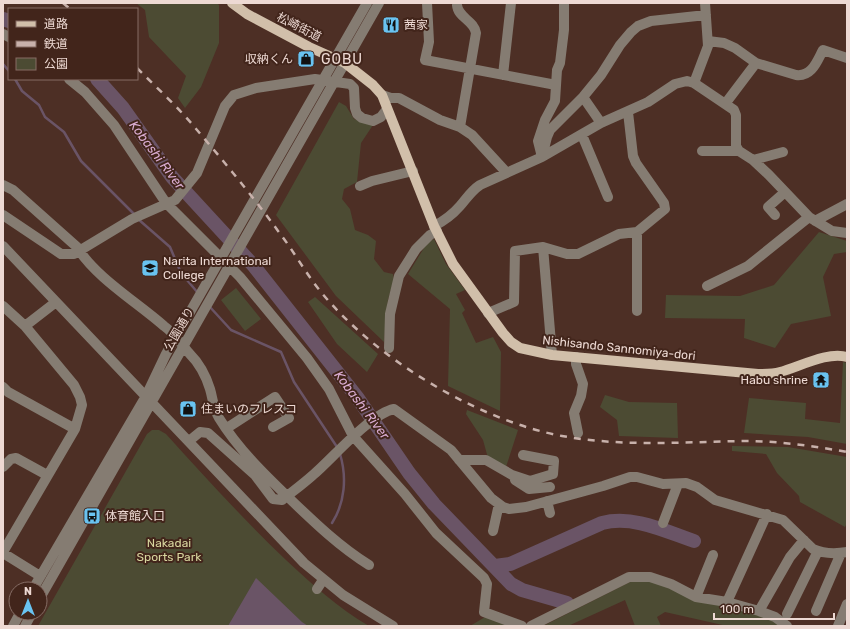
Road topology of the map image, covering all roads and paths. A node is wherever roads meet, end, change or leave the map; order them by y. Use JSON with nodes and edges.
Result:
{"nodes":[{"id":1,"x":232,"y":3,"type":"edge"},
{"id":2,"x":368,"y":3,"type":"edge"},
{"id":3,"x":380,"y":3,"type":"edge"},
{"id":4,"x":428,"y":3,"type":"edge"},
{"id":5,"x":511,"y":3,"type":"edge"},
{"id":6,"x":564,"y":3,"type":"edge"},
{"id":7,"x":705,"y":3,"type":"edge"},
{"id":8,"x":457,"y":5,"type":"dead end"},
{"id":9,"x":706,"y":15,"type":"junction"},
{"id":10,"x":708,"y":41,"type":"junction"},
{"id":11,"x":846,"y":55,"type":"edge"},
{"id":12,"x":756,"y":63,"type":"junction"},
{"id":13,"x":338,"y":65,"type":"junction"},
{"id":14,"x":470,"y":69,"type":"junction"},
{"id":15,"x":503,"y":75,"type":"junction"},
{"id":16,"x":70,"y":80,"type":"edge"},
{"id":17,"x":694,"y":83,"type":"junction"},
{"id":18,"x":556,"y":85,"type":"junction"},
{"id":19,"x":382,"y":95,"type":"junction"},
{"id":20,"x":583,"y":97,"type":"junction"},
{"id":21,"x":725,"y":104,"type":"junction"},
{"id":22,"x":387,"y":109,"type":"junction"},
{"id":23,"x":628,"y":112,"type":"junction"},
{"id":24,"x":601,"y":123,"type":"junction"},
{"id":25,"x":460,"y":127,"type":"junction"},
{"id":26,"x":582,"y":135,"type":"junction"},
{"id":27,"x":702,"y":151,"type":"dead end"},
{"id":28,"x":738,"y":151,"type":"junction"},
{"id":29,"x":783,"y":152,"type":"dead end"},
{"id":30,"x":542,"y":157,"type":"junction"},
{"id":31,"x":753,"y":160,"type":"junction"},
{"id":32,"x":413,"y":172,"type":"junction"},
{"id":33,"x":506,"y":172,"type":"junction"},
{"id":34,"x":3,"y":185,"type":"edge"},
{"id":35,"x":360,"y":186,"type":"dead end"},
{"id":36,"x":785,"y":192,"type":"junction"},
{"id":37,"x":608,"y":197,"type":"dead end"},
{"id":38,"x":170,"y":202,"type":"junction"},
{"id":39,"x":847,"y":204,"type":"edge"},
{"id":40,"x":775,"y":214,"type":"dead end"},
{"id":41,"x":3,"y":215,"type":"edge"},
{"id":42,"x":812,"y":219,"type":"junction"},
{"id":43,"x":436,"y":229,"type":"junction"},
{"id":44,"x":637,"y":232,"type":"junction"},
{"id":45,"x":847,"y":233,"type":"edge"},
{"id":46,"x":3,"y":246,"type":"edge"},
{"id":47,"x":542,"y":247,"type":"junction"},
{"id":48,"x":79,"y":251,"type":"junction"},
{"id":49,"x":707,"y":286,"type":"dead end"},
{"id":50,"x":56,"y":302,"type":"junction"},
{"id":51,"x":3,"y":306,"type":"edge"},
{"id":52,"x":637,"y":311,"type":"dead end"},
{"id":53,"x":488,"y":313,"type":"junction"},
{"id":54,"x":25,"y":326,"type":"junction"},
{"id":55,"x":389,"y":348,"type":"dead end"},
{"id":56,"x":552,"y":355,"type":"junction"},
{"id":57,"x":576,"y":357,"type":"junction"},
{"id":58,"x":847,"y":357,"type":"edge"},
{"id":59,"x":5,"y":392,"type":"edge"},
{"id":60,"x":149,"y":400,"type":"junction"},
{"id":61,"x":273,"y":427,"type":"dead end"},
{"id":62,"x":227,"y":428,"type":"junction"},
{"id":63,"x":75,"y":429,"type":"junction"},
{"id":64,"x":578,"y":433,"type":"dead end"},
{"id":65,"x":356,"y":434,"type":"junction"},
{"id":66,"x":189,"y":441,"type":"junction"},
{"id":67,"x":523,"y":455,"type":"dead end"},
{"id":68,"x":459,"y":460,"type":"junction"},
{"id":69,"x":3,"y":467,"type":"edge"},
{"id":70,"x":47,"y":474,"type":"junction"},
{"id":71,"x":512,"y":475,"type":"junction"},
{"id":72,"x":678,"y":484,"type":"junction"},
{"id":73,"x":550,"y":488,"type":"dead end"},
{"id":74,"x":287,"y":496,"type":"junction"},
{"id":75,"x":547,"y":502,"type":"junction"},
{"id":76,"x":499,"y":504,"type":"junction"},
{"id":77,"x":550,"y":513,"type":"dead end"},
{"id":78,"x":767,"y":514,"type":"junction"},
{"id":79,"x":663,"y":523,"type":"dead end"},
{"id":80,"x":493,"y":531,"type":"dead end"},
{"id":81,"x":804,"y":540,"type":"junction"},
{"id":82,"x":818,"y":551,"type":"junction"},
{"id":83,"x":3,"y":552,"type":"edge"},
{"id":84,"x":844,"y":553,"type":"edge"},
{"id":85,"x":713,"y":555,"type":"dead end"},
{"id":86,"x":369,"y":565,"type":"dead end"},
{"id":87,"x":40,"y":576,"type":"junction"},
{"id":88,"x":323,"y":580,"type":"junction"},
{"id":89,"x":37,"y":581,"type":"edge"},
{"id":90,"x":48,"y":583,"type":"edge"},
{"id":91,"x":317,"y":589,"type":"dead end"},
{"id":92,"x":696,"y":597,"type":"junction"},
{"id":93,"x":727,"y":602,"type":"junction"},
{"id":94,"x":847,"y":604,"type":"edge"},
{"id":95,"x":760,"y":611,"type":"junction"},
{"id":96,"x":816,"y":611,"type":"dead end"},
{"id":97,"x":787,"y":614,"type":"dead end"},
{"id":98,"x":393,"y":626,"type":"edge"},
{"id":99,"x":522,"y":626,"type":"edge"},
{"id":100,"x":531,"y":626,"type":"edge"},
{"id":101,"x":787,"y":626,"type":"edge"},
{"id":102,"x":838,"y":626,"type":"edge"}],
"edges":[{"from":1,"to":13,"type":"main road","name":"松崎街道"},
{"from":2,"to":13,"type":"street","name":"公園通り"},
{"from":3,"to":13,"type":"street","name":"公園通り"},
{"from":4,"to":14,"type":"street"},
{"from":5,"to":15,"type":"street"},
{"from":6,"to":18,"type":"street"},
{"from":7,"to":9,"type":"street"},
{"from":8,"to":14,"type":"street"},
{"from":9,"to":10,"type":"street"},
{"from":9,"to":20,"type":"street"},
{"from":10,"to":12,"type":"street"},
{"from":10,"to":17,"type":"street"},
{"from":11,"to":12,"type":"street"},
{"from":12,"to":21,"type":"street"},
{"from":13,"to":19,"type":"main road","name":"Nishisando Sannomiya-dori"},
{"from":13,"to":60,"type":"street","name":"公園通り"},
{"from":13,"to":60,"type":"street","name":"公園通り"},
{"from":14,"to":15,"type":"street"},
{"from":14,"to":25,"type":"street"},
{"from":15,"to":18,"type":"street"},
{"from":16,"to":38,"type":"street"},
{"from":17,"to":21,"type":"street"},
{"from":17,"to":23,"type":"street"},
{"from":18,"to":30,"type":"street"},
{"from":19,"to":22,"type":"main road","name":"Nishisando Sannomiya-dori"},
{"from":19,"to":25,"type":"street"},
{"from":20,"to":24,"type":"street"},
{"from":20,"to":30,"type":"street"},
{"from":21,"to":28,"type":"street"},
{"from":22,"to":32,"type":"main road","name":"Nishisando Sannomiya-dori"},
{"from":22,"to":38,"type":"street"},
{"from":23,"to":24,"type":"street"},
{"from":23,"to":44,"type":"street"},
{"from":24,"to":26,"type":"street"},
{"from":25,"to":33,"type":"street"},
{"from":26,"to":30,"type":"street"},
{"from":26,"to":37,"type":"street"},
{"from":27,"to":28,"type":"street"},
{"from":28,"to":31,"type":"street"},
{"from":29,"to":31,"type":"street"},
{"from":30,"to":33,"type":"street"},
{"from":31,"to":36,"type":"street"},
{"from":32,"to":35,"type":"street"},
{"from":32,"to":43,"type":"main road","name":"Nishisando Sannomiya-dori"},
{"from":33,"to":43,"type":"street"},
{"from":34,"to":48,"type":"street"},
{"from":36,"to":40,"type":"street"},
{"from":36,"to":42,"type":"street"},
{"from":38,"to":48,"type":"street"},
{"from":38,"to":65,"type":"street"},
{"from":39,"to":42,"type":"street"},
{"from":41,"to":48,"type":"street"},
{"from":42,"to":45,"type":"street"},
{"from":42,"to":49,"type":"street"},
{"from":43,"to":53,"type":"main road","name":"Nishisando Sannomiya-dori"},
{"from":43,"to":55,"type":"street"},
{"from":44,"to":47,"type":"street"},
{"from":44,"to":52,"type":"street"},
{"from":46,"to":50,"type":"street"},
{"from":47,"to":53,"type":"street"},
{"from":47,"to":56,"type":"street"},
{"from":48,"to":62,"type":"street"},
{"from":50,"to":54,"type":"street"},
{"from":50,"to":60,"type":"street"},
{"from":51,"to":54,"type":"street"},
{"from":53,"to":56,"type":"main road","name":"Nishisando Sannomiya-dori"},
{"from":54,"to":63,"type":"street"},
{"from":56,"to":57,"type":"main road","name":"Nishisando Sannomiya-dori"},
{"from":57,"to":58,"type":"main road","name":"Nishisando Sannomiya-dori"},
{"from":57,"to":64,"type":"street"},
{"from":59,"to":63,"type":"street"},
{"from":60,"to":66,"type":"street"},
{"from":60,"to":87,"type":"street","name":"公園通り"},
{"from":60,"to":90,"type":"street","name":"公園通り"},
{"from":61,"to":62,"type":"street"},
{"from":62,"to":74,"type":"street"},
{"from":63,"to":70,"type":"street"},
{"from":65,"to":68,"type":"street"},
{"from":65,"to":74,"type":"street"},
{"from":65,"to":99,"type":"street"},
{"from":66,"to":74,"type":"street"},
{"from":66,"to":88,"type":"street"},
{"from":67,"to":71,"type":"street"},
{"from":68,"to":71,"type":"street"},
{"from":68,"to":76,"type":"street"},
{"from":69,"to":70,"type":"street"},
{"from":70,"to":83,"type":"street"},
{"from":71,"to":73,"type":"street"},
{"from":72,"to":75,"type":"street"},
{"from":72,"to":78,"type":"street"},
{"from":72,"to":79,"type":"street"},
{"from":74,"to":86,"type":"street"},
{"from":75,"to":76,"type":"street"},
{"from":75,"to":77,"type":"street"},
{"from":76,"to":80,"type":"street"},
{"from":78,"to":81,"type":"street"},
{"from":78,"to":93,"type":"street"},
{"from":81,"to":82,"type":"street"},
{"from":81,"to":95,"type":"street"},
{"from":82,"to":84,"type":"street"},
{"from":82,"to":97,"type":"street"},
{"from":83,"to":87,"type":"street"},
{"from":84,"to":96,"type":"street"},
{"from":85,"to":92,"type":"street"},
{"from":87,"to":89,"type":"street","name":"公園通り"},
{"from":88,"to":91,"type":"street"},
{"from":88,"to":98,"type":"street"},
{"from":92,"to":93,"type":"street"},
{"from":92,"to":100,"type":"street"},
{"from":93,"to":95,"type":"street"},
{"from":94,"to":102,"type":"street"},
{"from":95,"to":101,"type":"street"}]}
